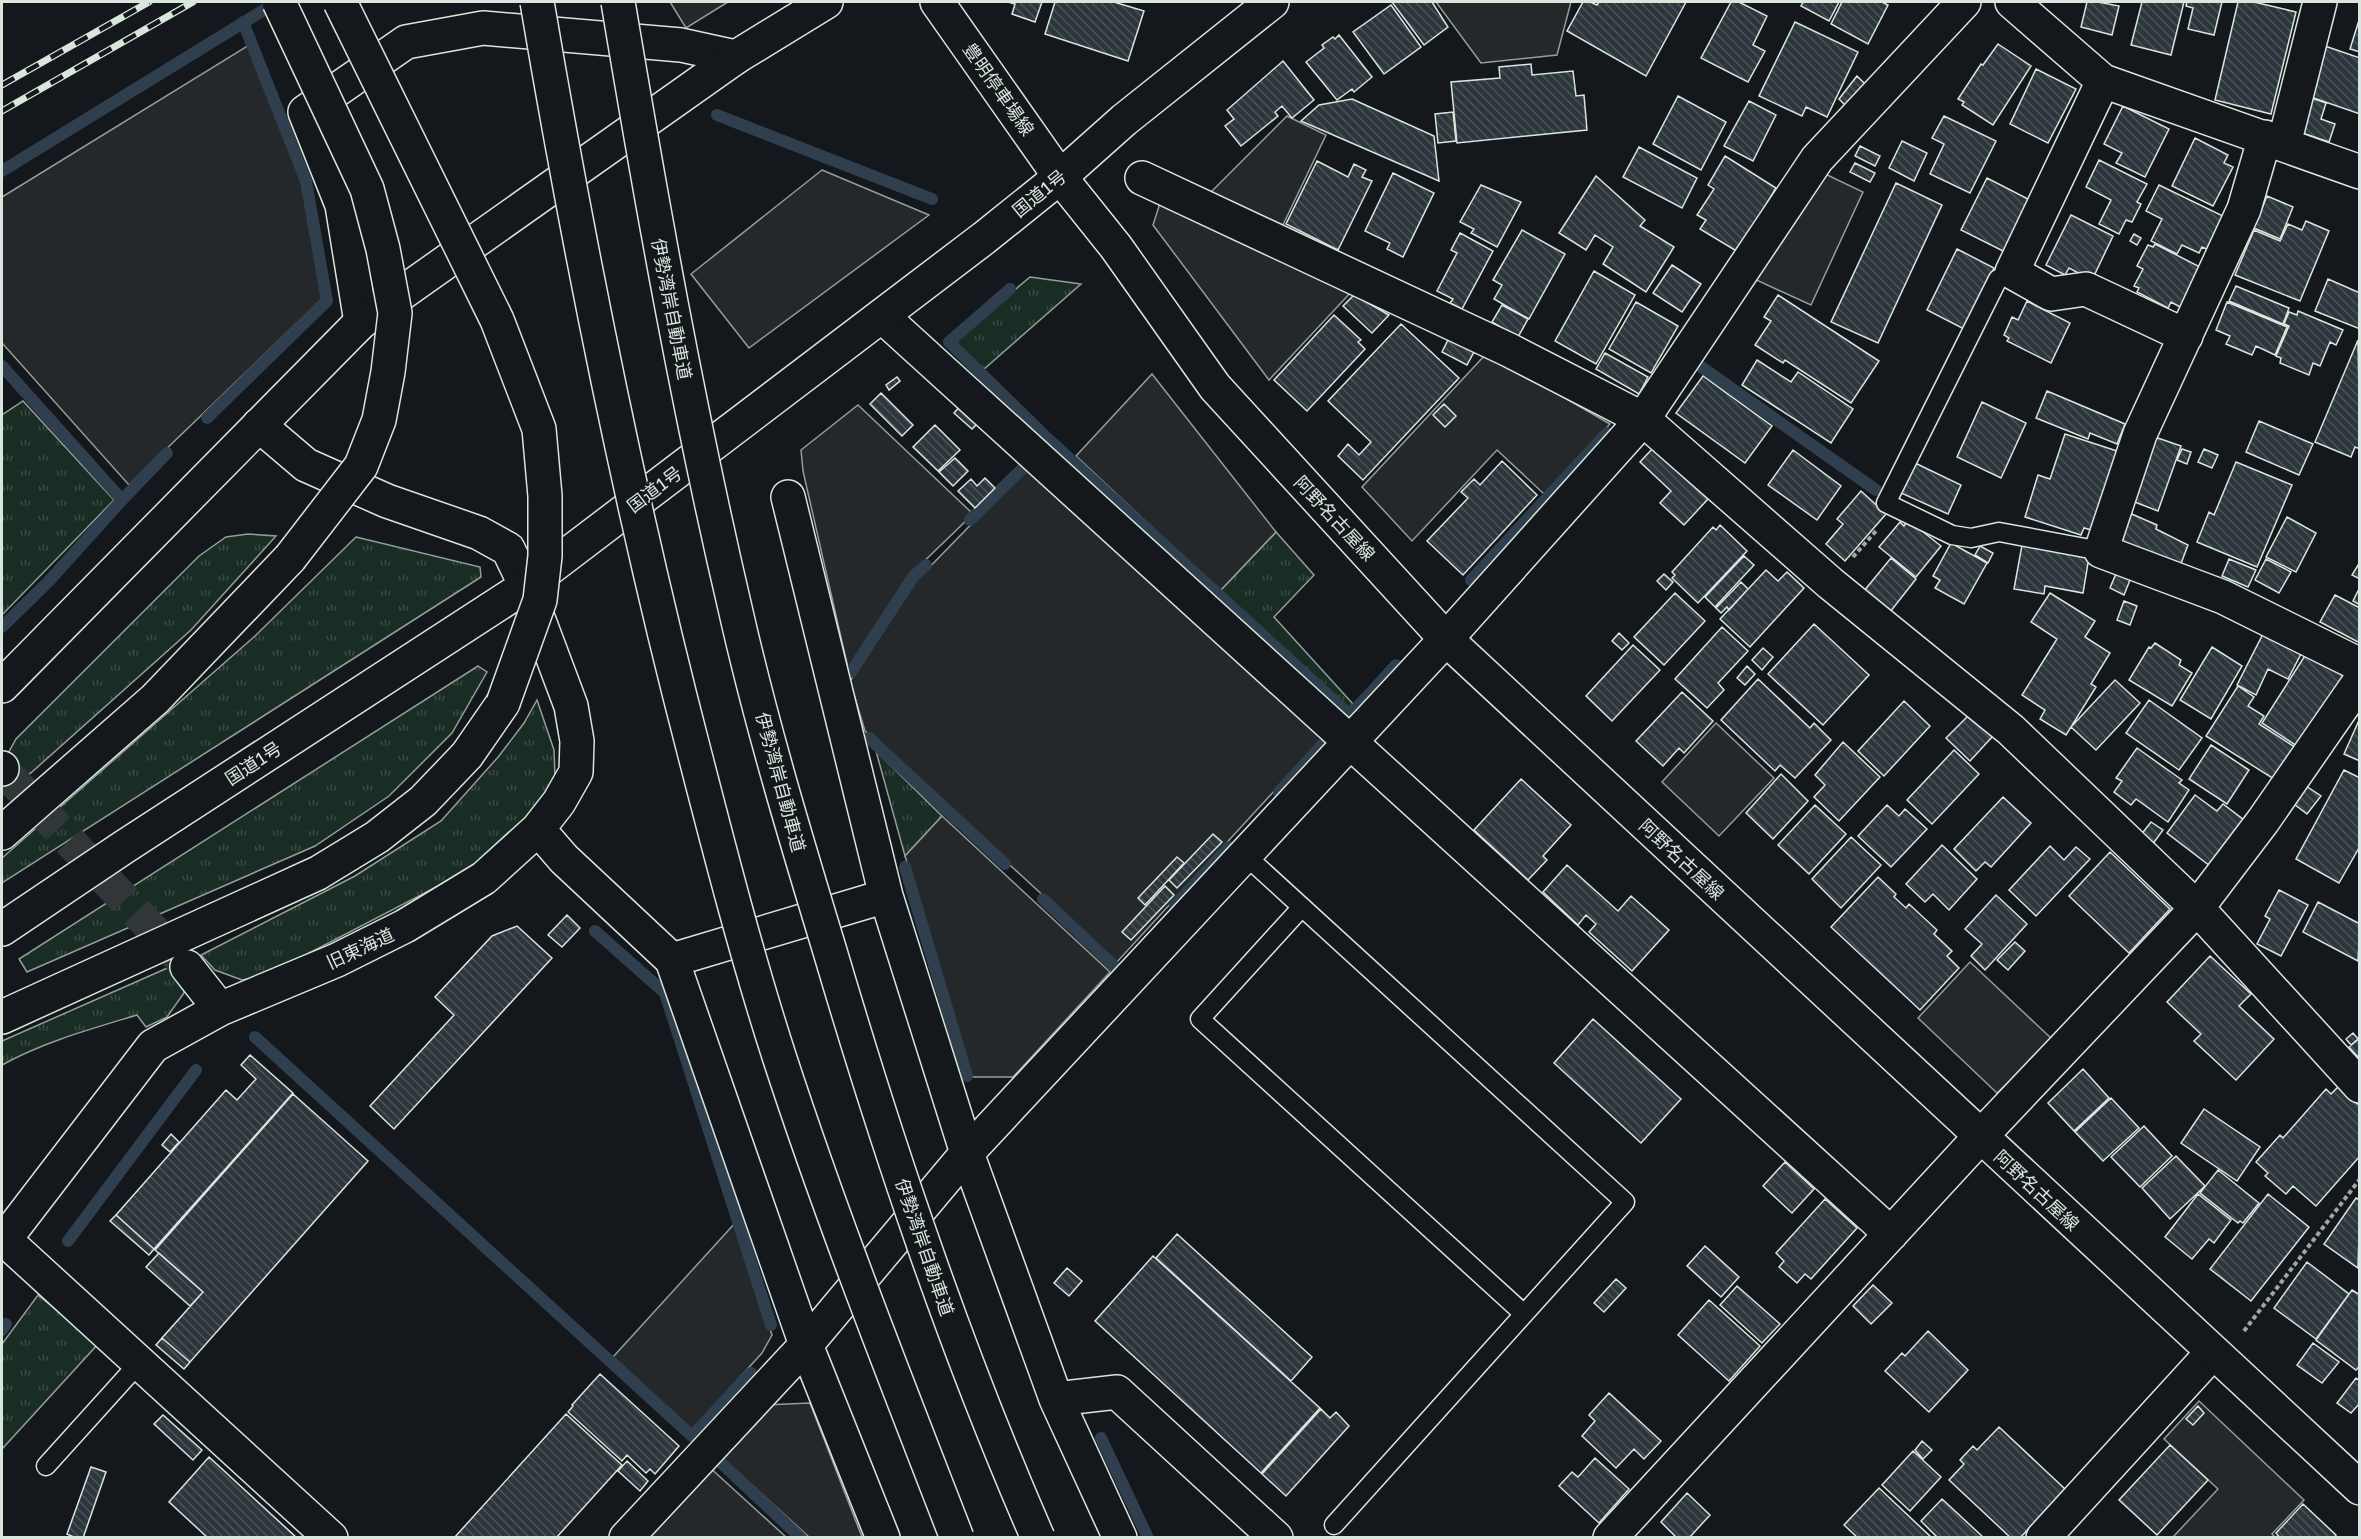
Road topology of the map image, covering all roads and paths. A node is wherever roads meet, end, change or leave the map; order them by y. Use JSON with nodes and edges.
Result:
{"nodes":[{"id":1,"x":279,"y":2,"type":"edge"},
{"id":2,"x":340,"y":2,"type":"edge"},
{"id":3,"x":537,"y":2,"type":"edge"},
{"id":4,"x":618,"y":2,"type":"edge"},
{"id":5,"x":826,"y":2,"type":"edge"},
{"id":6,"x":937,"y":2,"type":"edge"},
{"id":7,"x":1272,"y":2,"type":"edge"},
{"id":8,"x":1964,"y":2,"type":"edge"},
{"id":9,"x":2012,"y":2,"type":"edge"},
{"id":10,"x":2320,"y":2,"type":"edge"},
{"id":11,"x":736,"y":57,"type":"junction"},
{"id":12,"x":2103,"y":81,"type":"junction"},
{"id":13,"x":2275,"y":141,"type":"junction"},
{"id":14,"x":2360,"y":172,"type":"edge"},
{"id":15,"x":1060,"y":177,"type":"junction"},
{"id":16,"x":1142,"y":178,"type":"dead end"},
{"id":17,"x":2012,"y":272,"type":"junction"},
{"id":18,"x":882,"y":316,"type":"junction"},
{"id":19,"x":361,"y":322,"type":"junction"},
{"id":20,"x":2186,"y":336,"type":"junction"},
{"id":21,"x":1643,"y":419,"type":"junction"},
{"id":22,"x":259,"y":425,"type":"junction"},
{"id":23,"x":788,"y":497,"type":"dead end"},
{"id":24,"x":1896,"y":508,"type":"junction"},
{"id":25,"x":2101,"y":551,"type":"junction"},
{"id":26,"x":1830,"y":583,"type":"junction"},
{"id":27,"x":526,"y":586,"type":"junction"},
{"id":28,"x":1446,"y":639,"type":"junction"},
{"id":29,"x":2360,"y":665,"type":"edge"},
{"id":30,"x":2360,"y":681,"type":"edge"},
{"id":31,"x":2,"y":687,"type":"edge"},
{"id":32,"x":1350,"y":742,"type":"junction"},
{"id":33,"x":537,"y":829,"type":"junction"},
{"id":34,"x":2,"y":833,"type":"edge"},
{"id":35,"x":1245,"y":855,"type":"junction"},
{"id":36,"x":886,"y":896,"type":"junction"},
{"id":37,"x":1302,"y":907,"type":"junction"},
{"id":38,"x":2197,"y":908,"type":"junction"},
{"id":39,"x":2,"y":929,"type":"edge"},
{"id":40,"x":672,"y":960,"type":"junction"},
{"id":41,"x":187,"y":967,"type":"tunnel mouth"},
{"id":42,"x":220,"y":1009,"type":"junction"},
{"id":43,"x":2,"y":1017,"type":"edge"},
{"id":44,"x":2360,"y":1086,"type":"edge"},
{"id":45,"x":1980,"y":1137,"type":"junction"},
{"id":46,"x":967,"y":1153,"type":"junction"},
{"id":47,"x":2360,"y":1179,"type":"edge"},
{"id":48,"x":1891,"y":1234,"type":"junction"},
{"id":49,"x":3,"y":1241,"type":"edge"},
{"id":50,"x":1524,"y":1314,"type":"junction"},
{"id":51,"x":2243,"y":1332,"type":"dead end"},
{"id":52,"x":806,"y":1345,"type":"junction"},
{"id":53,"x":2212,"y":1352,"type":"junction"},
{"id":54,"x":139,"y":1363,"type":"junction"},
{"id":55,"x":1056,"y":1399,"type":"junction"},
{"id":56,"x":46,"y":1466,"type":"dead end"},
{"id":57,"x":2360,"y":1488,"type":"edge"},
{"id":58,"x":1334,"y":1525,"type":"dead end"},
{"id":59,"x":331,"y":1538,"type":"edge"},
{"id":60,"x":626,"y":1538,"type":"edge"},
{"id":61,"x":883,"y":1538,"type":"edge"},
{"id":62,"x":957,"y":1538,"type":"edge"},
{"id":63,"x":1038,"y":1538,"type":"edge"},
{"id":64,"x":1120,"y":1538,"type":"edge"},
{"id":65,"x":1276,"y":1538,"type":"edge"},
{"id":66,"x":1610,"y":1538,"type":"edge"},
{"id":67,"x":2043,"y":1538,"type":"edge"}],
"edges":[{"from":1,"to":34,"type":"main road","bridge":true},
{"from":2,"to":43,"type":"main road","bridge":true},
{"from":3,"to":62,"type":"main road","bridge":true},
{"from":4,"to":63,"type":"main road","name":"伊勢湾岸自動車道","bridge":true},
{"from":5,"to":11,"type":"main road"},
{"from":6,"to":15,"type":"main road","name":"豊明停車場線"},
{"from":7,"to":15,"type":"main road","name":"国道1号"},
{"from":8,"to":21,"type":"main road"},
{"from":9,"to":12,"type":"main road"},
{"from":10,"to":13,"type":"main road"},
{"from":11,"to":19,"type":"main road"},
{"from":11,"to":19,"type":"main road"},
{"from":12,"to":13,"type":"main road"},
{"from":12,"to":17,"type":"main road"},
{"from":13,"to":14,"type":"main road"},
{"from":13,"to":20,"type":"main road"},
{"from":15,"to":18,"type":"main road","name":"国道1号"},
{"from":15,"to":28,"type":"main road","name":"阿野名古屋線"},
{"from":16,"to":21,"type":"main road"},
{"from":17,"to":20,"type":"main road"},
{"from":17,"to":24,"type":"lane"},
{"from":18,"to":27,"type":"main road","name":"国道1号"},
{"from":18,"to":32,"type":"main road"},
{"from":19,"to":22,"type":"main road"},
{"from":20,"to":25,"type":"main road"},
{"from":21,"to":26,"type":"main road"},
{"from":21,"to":28,"type":"main road"},
{"from":22,"to":27,"type":"main road","name":"旧東海道"},
{"from":22,"to":31,"type":"main road"},
{"from":23,"to":36,"type":"main road"},
{"from":24,"to":25,"type":"lane"},
{"from":24,"to":26,"type":"path"},
{"from":25,"to":29,"type":"main road"},
{"from":26,"to":38,"type":"main road"},
{"from":27,"to":33,"type":"main road","name":"旧東海道"},
{"from":27,"to":39,"type":"main road","name":"国道1号"},
{"from":28,"to":32,"type":"main road"},
{"from":28,"to":45,"type":"main road","name":"阿野名古屋線"},
{"from":30,"to":38,"type":"main road"},
{"from":32,"to":35,"type":"main road"},
{"from":32,"to":48,"type":"main road"},
{"from":33,"to":40,"type":"main road"},
{"from":33,"to":42,"type":"main road","name":"旧東海道"},
{"from":35,"to":37,"type":"lane"},
{"from":35,"to":46,"type":"main road"},
{"from":36,"to":40,"type":"main road"},
{"from":36,"to":46,"type":"main road"},
{"from":37,"to":50,"type":"lane"},
{"from":37,"to":50,"type":"lane"},
{"from":38,"to":44,"type":"main road"},
{"from":38,"to":45,"type":"main road"},
{"from":40,"to":52,"type":"main road"},
{"from":41,"to":42,"type":"main road"},
{"from":42,"to":49,"type":"main road","name":"旧東海道"},
{"from":45,"to":48,"type":"main road"},
{"from":45,"to":53,"type":"main road","name":"阿野名古屋線"},
{"from":46,"to":52,"type":"main road"},
{"from":46,"to":55,"type":"main road"},
{"from":47,"to":51,"type":"path"},
{"from":48,"to":66,"type":"main road"},
{"from":49,"to":54,"type":"main road"},
{"from":50,"to":58,"type":"lane"},
{"from":52,"to":60,"type":"main road"},
{"from":52,"to":61,"type":"main road"},
{"from":53,"to":57,"type":"main road","name":"阿野名古屋線"},
{"from":53,"to":67,"type":"main road"},
{"from":54,"to":56,"type":"lane"},
{"from":54,"to":59,"type":"main road"},
{"from":55,"to":64,"type":"main road"},
{"from":55,"to":65,"type":"main road"}]}
